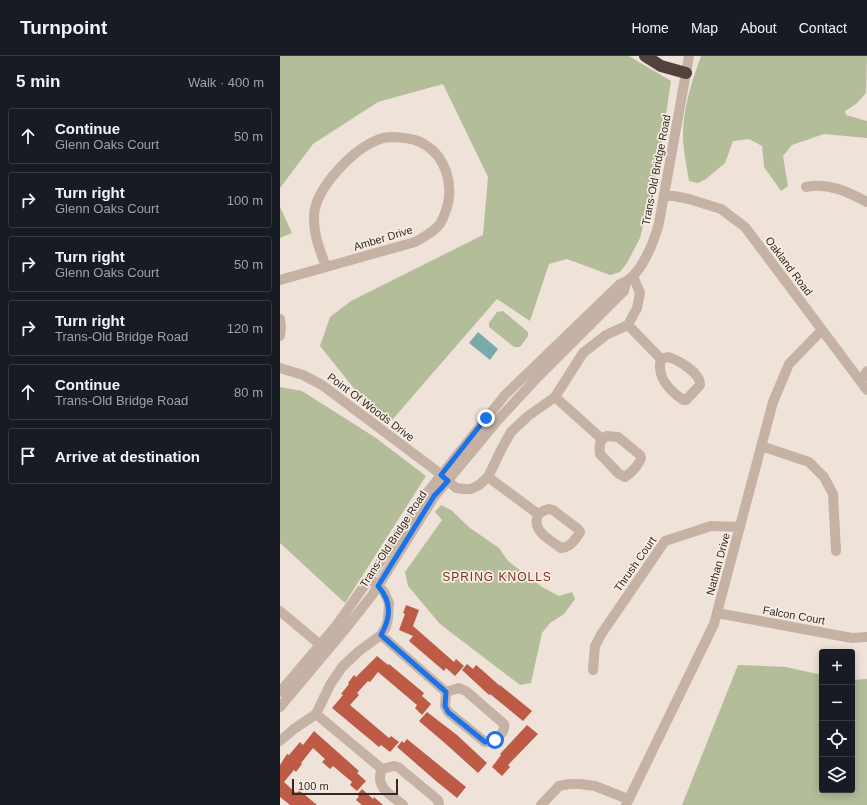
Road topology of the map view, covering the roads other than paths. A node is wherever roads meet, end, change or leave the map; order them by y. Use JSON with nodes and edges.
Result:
{"nodes":[{"id":1,"x":644,"y":56,"type":"edge"},
{"id":2,"x":689,"y":56,"type":"edge"},
{"id":3,"x":686,"y":76,"type":"junction"},
{"id":4,"x":806,"y":187,"type":"dead end"},
{"id":5,"x":664,"y":194,"type":"junction"},
{"id":6,"x":867,"y":202,"type":"edge"},
{"id":7,"x":326,"y":267,"type":"junction"},
{"id":8,"x":630,"y":279,"type":"junction"},
{"id":9,"x":280,"y":280,"type":"edge"},
{"id":10,"x":280,"y":319,"type":"edge"},
{"id":11,"x":628,"y":325,"type":"junction"},
{"id":12,"x":822,"y":330,"type":"junction"},
{"id":13,"x":280,"y":336,"type":"edge"},
{"id":14,"x":661,"y":359,"type":"junction"},
{"id":15,"x":280,"y":368,"type":"edge"},
{"id":16,"x":867,"y":371,"type":"edge"},
{"id":17,"x":861,"y":381,"type":"junction"},
{"id":18,"x":867,"y":390,"type":"edge"},
{"id":19,"x":555,"y":397,"type":"junction"},
{"id":20,"x":602,"y":439,"type":"dead end"},
{"id":21,"x":761,"y":446,"type":"junction"},
{"id":22,"x":488,"y":477,"type":"junction"},
{"id":23,"x":444,"y":478,"type":"junction"},
{"id":24,"x":538,"y":514,"type":"dead end"},
{"id":25,"x":740,"y":527,"type":"junction"},
{"id":26,"x":836,"y":551,"type":"dead end"},
{"id":27,"x":369,"y":579,"type":"junction"},
{"id":28,"x":378,"y":586,"type":"junction"},
{"id":29,"x":280,"y":611,"type":"edge"},
{"id":30,"x":717,"y":614,"type":"junction"},
{"id":31,"x":381,"y":635,"type":"junction"},
{"id":32,"x":867,"y":637,"type":"edge"},
{"id":33,"x":324,"y":648,"type":"junction"},
{"id":34,"x":593,"y":670,"type":"dead end"},
{"id":35,"x":280,"y":692,"type":"edge"},
{"id":36,"x":446,"y":692,"type":"junction"},
{"id":37,"x":280,"y":707,"type":"edge"},
{"id":38,"x":316,"y":714,"type":"junction"},
{"id":39,"x":280,"y":741,"type":"edge"},
{"id":40,"x":382,"y":769,"type":"junction"},
{"id":41,"x":627,"y":802,"type":"edge"},
{"id":42,"x":403,"y":805,"type":"edge"},
{"id":43,"x":439,"y":805,"type":"edge"},
{"id":44,"x":541,"y":805,"type":"edge"}],
"edges":[{"from":1,"to":3,"type":"highway"},
{"from":2,"to":3,"type":"street","name":"Trans-Old Bridge Road"},
{"from":3,"to":5,"type":"street","name":"Trans-Old Bridge Road"},
{"from":4,"to":6,"type":"street"},
{"from":5,"to":8,"type":"street","name":"Trans-Old Bridge Road"},
{"from":5,"to":12,"type":"street","name":"Oakland Road"},
{"from":7,"to":7,"type":"street","name":"Amber Drive"},
{"from":7,"to":9,"type":"street","name":"Amber Drive"},
{"from":8,"to":11,"type":"street"},
{"from":8,"to":23,"type":"street","name":"Trans-Old Bridge Road"},
{"from":10,"to":13,"type":"street"},
{"from":11,"to":14,"type":"street"},
{"from":11,"to":19,"type":"street"},
{"from":12,"to":17,"type":"street","name":"Oakland Road"},
{"from":12,"to":21,"type":"street","name":"Nathan Drive"},
{"from":14,"to":14,"type":"street"},
{"from":15,"to":23,"type":"street","name":"Point Of Woods Drive"},
{"from":16,"to":17,"type":"street"},
{"from":17,"to":18,"type":"street","name":"Oakland Road"},
{"from":19,"to":20,"type":"street"},
{"from":19,"to":22,"type":"street"},
{"from":21,"to":25,"type":"street","name":"Nathan Drive"},
{"from":21,"to":26,"type":"street"},
{"from":22,"to":23,"type":"street","name":"Point Of Woods Drive"},
{"from":22,"to":24,"type":"street"},
{"from":23,"to":27,"type":"street","name":"Trans-Old Bridge Road"},
{"from":23,"to":28,"type":"street","name":"Trans-Old Bridge Road"},
{"from":25,"to":30,"type":"street","name":"Nathan Drive"},
{"from":25,"to":34,"type":"street","name":"Thrush Court"},
{"from":27,"to":28,"type":"street"},
{"from":27,"to":33,"type":"street","name":"Trans-Old Bridge Road"},
{"from":28,"to":31,"type":"street"},
{"from":28,"to":33,"type":"street","name":"Trans-Old Bridge Road"},
{"from":29,"to":33,"type":"street"},
{"from":30,"to":32,"type":"street","name":"Falcon Court"},
{"from":30,"to":41,"type":"street","name":"Nathan Drive"},
{"from":31,"to":36,"type":"street"},
{"from":31,"to":38,"type":"street"},
{"from":33,"to":35,"type":"street","name":"Trans-Old Bridge Road"},
{"from":33,"to":37,"type":"street","name":"Trans-Old Bridge Road"},
{"from":36,"to":36,"type":"street"},
{"from":38,"to":39,"type":"street"},
{"from":38,"to":40,"type":"street"},
{"from":40,"to":42,"type":"street"},
{"from":40,"to":43,"type":"street"},
{"from":41,"to":44,"type":"street"}]}
